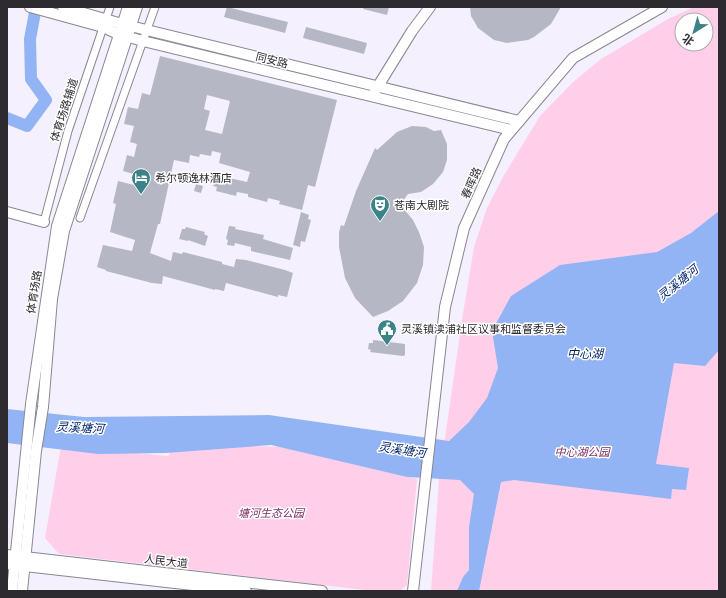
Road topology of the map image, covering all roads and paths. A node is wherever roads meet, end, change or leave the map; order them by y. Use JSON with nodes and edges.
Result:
{"nodes":[{"id":1,"x":30,"y":7,"type":"edge"},
{"id":2,"x":63,"y":7,"type":"edge"},
{"id":3,"x":110,"y":7,"type":"edge"},
{"id":4,"x":128,"y":7,"type":"edge"},
{"id":5,"x":137,"y":7,"type":"edge"},
{"id":6,"x":155,"y":7,"type":"edge"},
{"id":7,"x":430,"y":7,"type":"edge"},
{"id":8,"x":662,"y":7,"type":"edge"},
{"id":9,"x":104,"y":23,"type":"junction"},
{"id":10,"x":127,"y":25,"type":"junction"},
{"id":11,"x":147,"y":30,"type":"junction"},
{"id":12,"x":122,"y":35,"type":"junction"},
{"id":13,"x":143,"y":41,"type":"junction"},
{"id":14,"x":377,"y":86,"type":"junction"},
{"id":15,"x":373,"y":97,"type":"junction"},
{"id":16,"x":519,"y":121,"type":"junction"},
{"id":17,"x":511,"y":130,"type":"junction"},
{"id":18,"x":7,"y":212,"type":"edge"},
{"id":19,"x":80,"y":218,"type":"dead end"},
{"id":20,"x":44,"y":222,"type":"joint"},
{"id":21,"x":32,"y":450,"type":"junction"},
{"id":22,"x":16,"y":560,"type":"edge"},
{"id":23,"x":12,"y":591,"type":"edge"},
{"id":24,"x":22,"y":591,"type":"edge"},
{"id":25,"x":246,"y":591,"type":"edge"},
{"id":26,"x":322,"y":591,"type":"edge"},
{"id":27,"x":413,"y":591,"type":"edge"}],
"edges":[{"from":1,"to":9,"type":"street","name":"同安路"},
{"from":2,"to":9,"type":"street","name":"同安路"},
{"from":3,"to":9,"type":"street","name":"体育场路辅道"},
{"from":4,"to":10,"type":"street","name":"体育场路"},
{"from":5,"to":10,"type":"street","name":"体育场路"},
{"from":6,"to":11,"type":"street"},
{"from":7,"to":14,"type":"street"},
{"from":8,"to":16,"type":"street","name":"春晖路"},
{"from":9,"to":10,"type":"street","name":"同安路"},
{"from":9,"to":12,"type":"street","name":"同安路"},
{"from":9,"to":20,"type":"street","name":"体育场路辅道"},
{"from":10,"to":11,"type":"street","name":"同安路"},
{"from":10,"to":12,"type":"street","name":"体育场路"},
{"from":11,"to":13,"type":"street"},
{"from":11,"to":14,"type":"street","name":"同安路"},
{"from":12,"to":13,"type":"street","name":"同安路"},
{"from":12,"to":21,"type":"street","name":"体育场路"},
{"from":12,"to":21,"type":"street","name":"体育场路"},
{"from":13,"to":15,"type":"street","name":"同安路"},
{"from":13,"to":19,"type":"street"},
{"from":14,"to":15,"type":"street"},
{"from":14,"to":16,"type":"street","name":"同安路"},
{"from":15,"to":17,"type":"street","name":"同安路"},
{"from":16,"to":17,"type":"street","name":"春晖路"},
{"from":17,"to":27,"type":"street","name":"春晖路"},
{"from":18,"to":20,"type":"street"},
{"from":21,"to":22,"type":"street","name":"体育场路"},
{"from":22,"to":23,"type":"street","name":"体育场路"},
{"from":22,"to":24,"type":"street"},
{"from":22,"to":25,"type":"street","name":"人民大道"},
{"from":22,"to":26,"type":"street","name":"人民大道"}]}
